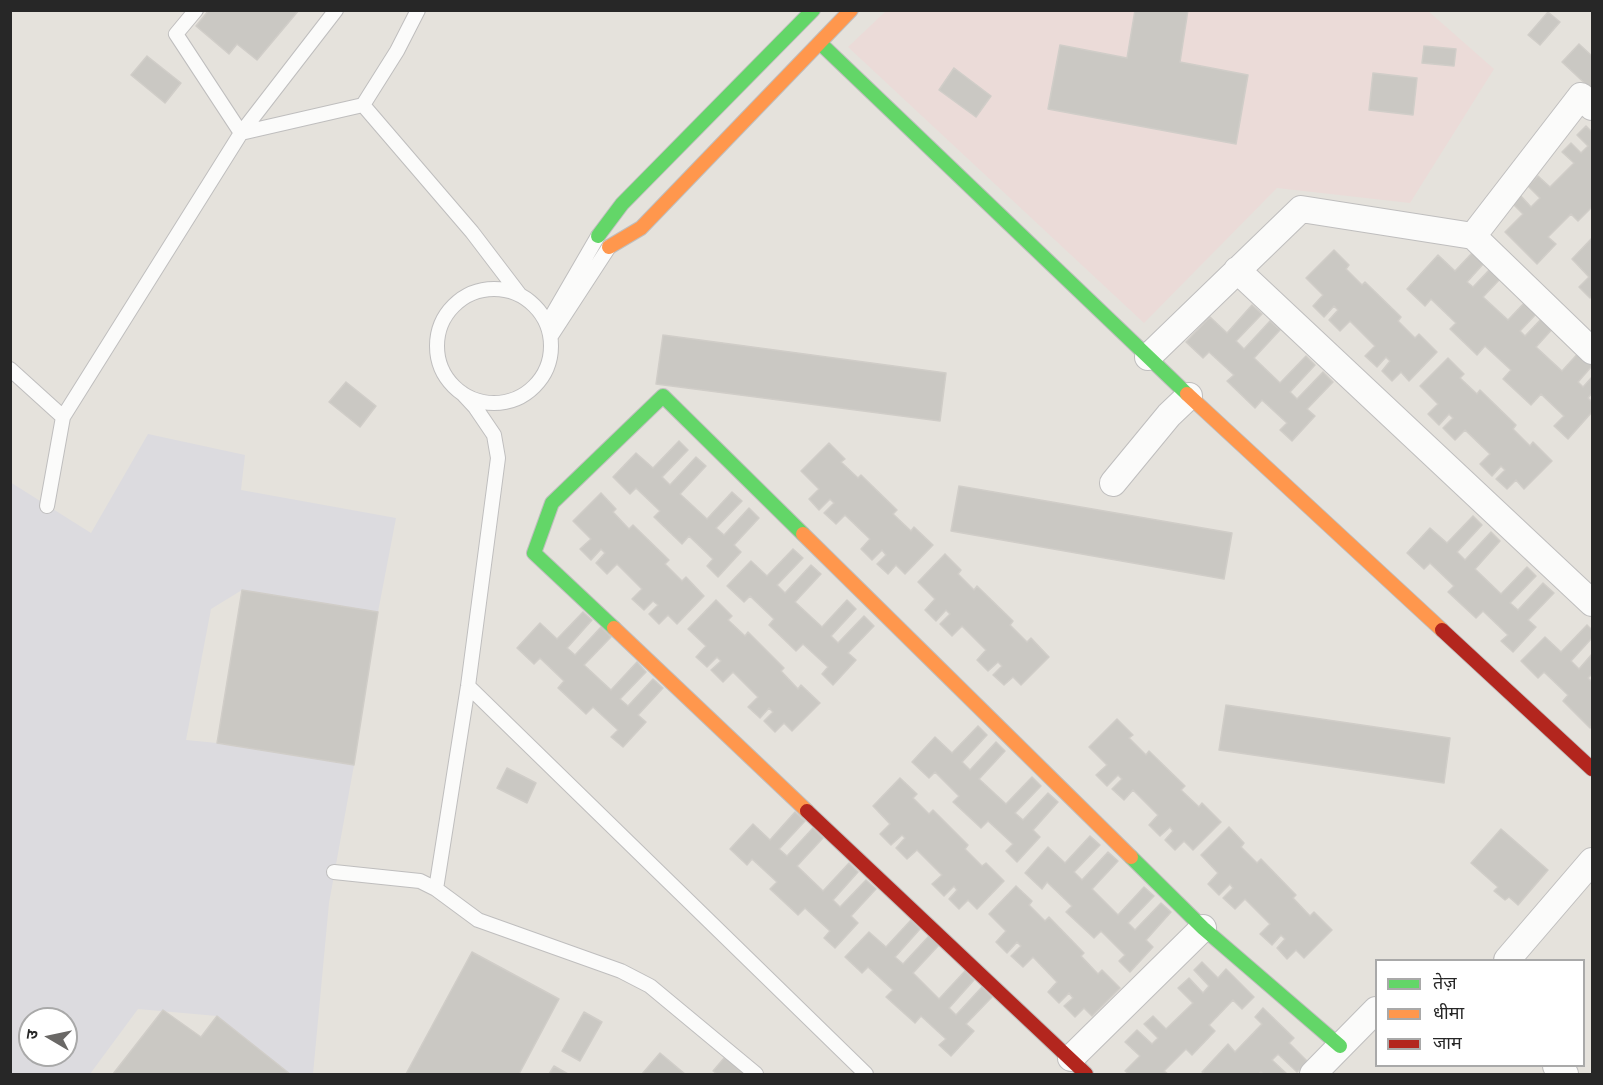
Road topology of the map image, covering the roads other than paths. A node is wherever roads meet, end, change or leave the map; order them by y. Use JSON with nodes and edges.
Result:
{"nodes":[{"id":1,"x":196,"y":10,"type":"edge"},
{"id":2,"x":336,"y":10,"type":"edge"},
{"id":3,"x":418,"y":10,"type":"edge"},
{"id":4,"x":813,"y":10,"type":"edge"},
{"id":5,"x":851,"y":10,"type":"edge"},
{"id":6,"x":820,"y":43,"type":"junction"},
{"id":7,"x":363,"y":105,"type":"junction"},
{"id":8,"x":1593,"y":107,"type":"edge"},
{"id":9,"x":241,"y":133,"type":"junction"},
{"id":10,"x":598,"y":236,"type":"joint"},
{"id":11,"x":1473,"y":236,"type":"junction"},
{"id":12,"x":609,"y":248,"type":"joint"},
{"id":13,"x":1237,"y":270,"type":"junction"},
{"id":14,"x":520,"y":295,"type":"junction"},
{"id":15,"x":549,"y":330,"type":"junction"},
{"id":16,"x":1593,"y":351,"type":"edge"},
{"id":17,"x":1148,"y":357,"type":"junction"},
{"id":18,"x":10,"y":369,"type":"edge"},
{"id":19,"x":462,"y":393,"type":"junction"},
{"id":20,"x":1189,"y":396,"type":"junction"},
{"id":21,"x":63,"y":417,"type":"junction"},
{"id":22,"x":1113,"y":483,"type":"dead end"},
{"id":23,"x":47,"y":506,"type":"dead end"},
{"id":24,"x":1593,"y":603,"type":"edge"},
{"id":25,"x":468,"y":686,"type":"junction"},
{"id":26,"x":1593,"y":769,"type":"edge"},
{"id":27,"x":1593,"y":861,"type":"edge"},
{"id":28,"x":334,"y":872,"type":"dead end"},
{"id":29,"x":436,"y":889,"type":"junction"},
{"id":30,"x":1203,"y":928,"type":"junction"},
{"id":31,"x":1508,"y":959,"type":"edge"},
{"id":32,"x":1375,"y":1012,"type":"edge"},
{"id":33,"x":1340,"y":1046,"type":"junction"},
{"id":34,"x":1078,"y":1066,"type":"edge"},
{"id":35,"x":756,"y":1074,"type":"edge"},
{"id":36,"x":866,"y":1074,"type":"edge"},
{"id":37,"x":1313,"y":1074,"type":"edge"}],
"edges":[{"from":1,"to":9,"type":"lane"},
{"from":2,"to":9,"type":"lane"},
{"from":3,"to":7,"type":"lane"},
{"from":4,"to":10,"type":"street"},
{"from":5,"to":6,"type":"street"},
{"from":6,"to":12,"type":"street"},
{"from":6,"to":17,"type":"street"},
{"from":7,"to":9,"type":"lane"},
{"from":7,"to":14,"type":"lane"},
{"from":8,"to":11,"type":"street"},
{"from":9,"to":21,"type":"lane"},
{"from":10,"to":15,"type":"lane"},
{"from":11,"to":13,"type":"street"},
{"from":11,"to":16,"type":"street"},
{"from":12,"to":15,"type":"lane"},
{"from":13,"to":17,"type":"street"},
{"from":13,"to":24,"type":"street"},
{"from":14,"to":15,"type":"lane"},
{"from":14,"to":19,"type":"lane"},
{"from":15,"to":19,"type":"lane"},
{"from":17,"to":20,"type":"street"},
{"from":18,"to":21,"type":"lane"},
{"from":19,"to":25,"type":"lane"},
{"from":20,"to":22,"type":"street"},
{"from":20,"to":26,"type":"street"},
{"from":21,"to":23,"type":"lane"},
{"from":25,"to":29,"type":"lane"},
{"from":25,"to":36,"type":"lane"},
{"from":27,"to":31,"type":"street"},
{"from":28,"to":29,"type":"lane"},
{"from":29,"to":35,"type":"lane"},
{"from":30,"to":33,"type":"street"},
{"from":30,"to":34,"type":"street"},
{"from":30,"to":34,"type":"street"},
{"from":32,"to":33,"type":"street"},
{"from":33,"to":37,"type":"street"}]}
